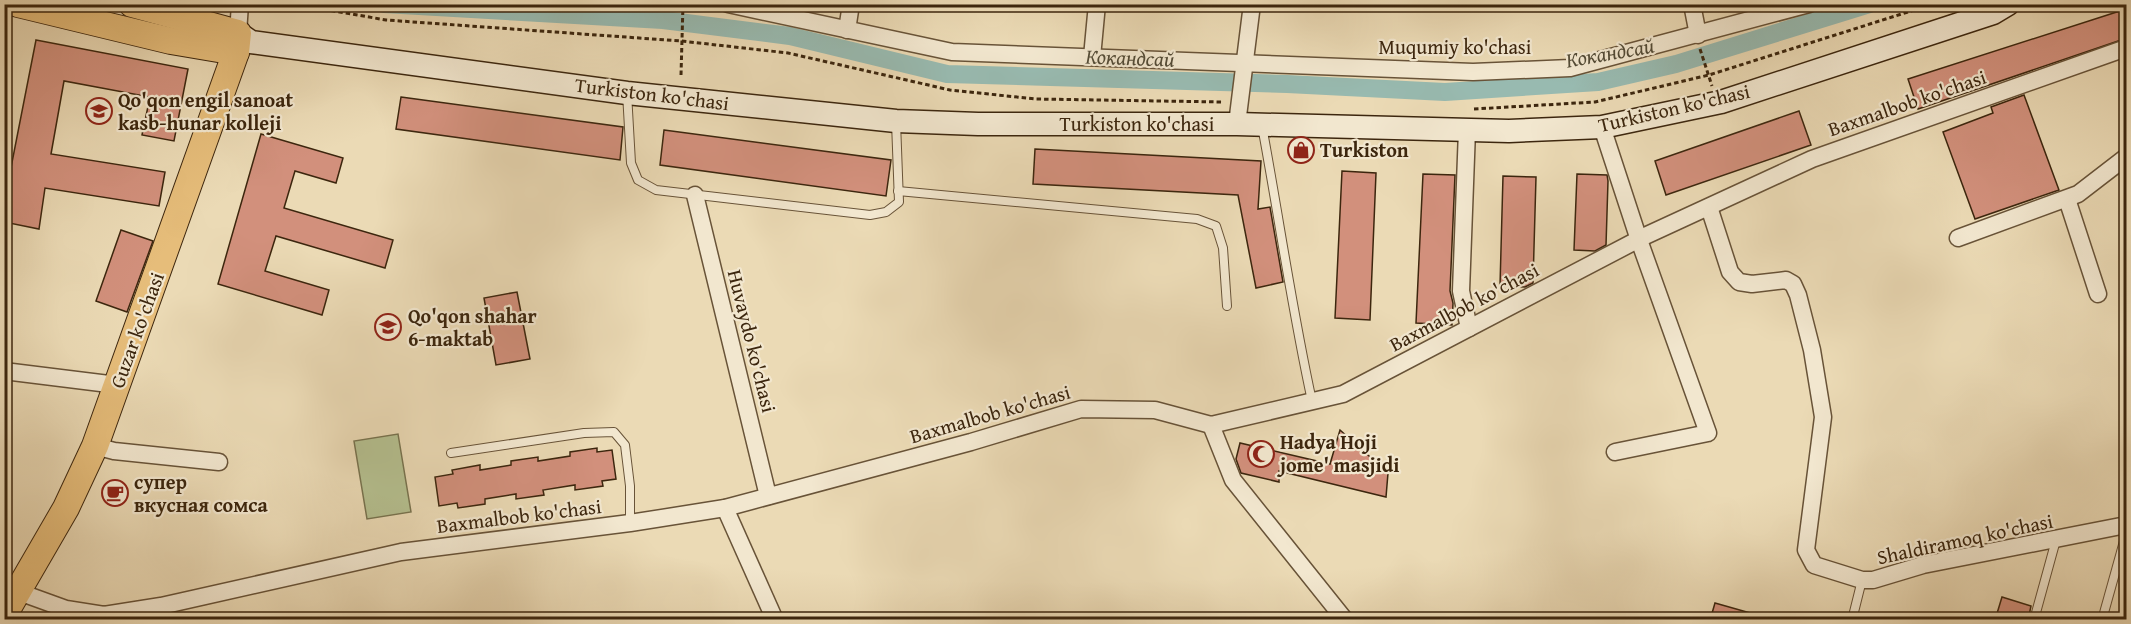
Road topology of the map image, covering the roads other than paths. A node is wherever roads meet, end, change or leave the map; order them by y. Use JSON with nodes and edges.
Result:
{"nodes":[{"id":1,"x":18,"y":4,"type":"edge"},
{"id":2,"x":132,"y":4,"type":"edge"},
{"id":3,"x":240,"y":4,"type":"edge"},
{"id":4,"x":728,"y":4,"type":"edge"},
{"id":5,"x":851,"y":4,"type":"edge"},
{"id":6,"x":1097,"y":4,"type":"edge"},
{"id":7,"x":1252,"y":4,"type":"edge"},
{"id":8,"x":1692,"y":4,"type":"edge"},
{"id":9,"x":1809,"y":4,"type":"edge"},
{"id":10,"x":2008,"y":4,"type":"edge"},
{"id":11,"x":847,"y":30,"type":"junction"},
{"id":12,"x":1698,"y":40,"type":"junction"},
{"id":13,"x":242,"y":42,"type":"junction"},
{"id":14,"x":2127,"y":48,"type":"edge"},
{"id":15,"x":1092,"y":57,"type":"junction"},
{"id":16,"x":1244,"y":63,"type":"junction"},
{"id":17,"x":627,"y":93,"type":"junction"},
{"id":18,"x":1468,"y":119,"type":"junction"},
{"id":19,"x":896,"y":121,"type":"junction"},
{"id":20,"x":1237,"y":124,"type":"junction"},
{"id":21,"x":1262,"y":125,"type":"junction"},
{"id":22,"x":1602,"y":127,"type":"junction"},
{"id":23,"x":2127,"y":158,"type":"edge"},
{"id":24,"x":898,"y":191,"type":"junction"},
{"id":25,"x":694,"y":195,"type":"junction"},
{"id":26,"x":2067,"y":199,"type":"junction"},
{"id":27,"x":1709,"y":207,"type":"junction"},
{"id":28,"x":1958,"y":238,"type":"dead end"},
{"id":29,"x":1639,"y":240,"type":"junction"},
{"id":30,"x":2098,"y":294,"type":"dead end"},
{"id":31,"x":1227,"y":306,"type":"dead end"},
{"id":32,"x":1469,"y":328,"type":"junction"},
{"id":33,"x":4,"y":371,"type":"edge"},
{"id":34,"x":117,"y":385,"type":"junction"},
{"id":35,"x":1312,"y":401,"type":"junction"},
{"id":36,"x":1211,"y":425,"type":"junction"},
{"id":37,"x":95,"y":446,"type":"junction"},
{"id":38,"x":1615,"y":452,"type":"dead end"},
{"id":39,"x":451,"y":453,"type":"dead end"},
{"id":40,"x":219,"y":462,"type":"dead end"},
{"id":41,"x":768,"y":496,"type":"junction"},
{"id":42,"x":724,"y":508,"type":"junction"},
{"id":43,"x":630,"y":523,"type":"junction"},
{"id":44,"x":2127,"y":525,"type":"edge"},
{"id":45,"x":2127,"y":534,"type":"edge"},
{"id":46,"x":2056,"y":540,"type":"junction"},
{"id":47,"x":1862,"y":579,"type":"junction"},
{"id":48,"x":19,"y":592,"type":"junction"},
{"id":49,"x":4,"y":615,"type":"edge"},
{"id":50,"x":775,"y":620,"type":"edge"},
{"id":51,"x":1345,"y":620,"type":"edge"},
{"id":52,"x":1852,"y":620,"type":"edge"},
{"id":53,"x":2034,"y":620,"type":"edge"},
{"id":54,"x":2102,"y":620,"type":"edge"}],
"edges":[{"from":1,"to":13,"type":"main road","name":"Turkiston ko'chasi"},
{"from":2,"to":13,"type":"main road","name":"Turkiston ko'chasi"},
{"from":3,"to":13,"type":"street"},
{"from":4,"to":11,"type":"street","name":"Muqumiy ko'chasi"},
{"from":5,"to":11,"type":"street"},
{"from":6,"to":15,"type":"street"},
{"from":7,"to":16,"type":"street"},
{"from":8,"to":12,"type":"street"},
{"from":9,"to":12,"type":"street","name":"Muqumiy ko'chasi"},
{"from":10,"to":22,"type":"main road","name":"Turkiston ko'chasi"},
{"from":11,"to":15,"type":"street","name":"Muqumiy ko'chasi"},
{"from":12,"to":16,"type":"street","name":"Muqumiy ko'chasi"},
{"from":13,"to":17,"type":"main road","name":"Turkiston ko'chasi"},
{"from":13,"to":34,"type":"main road","name":"Guzar ko'chasi"},
{"from":14,"to":27,"type":"street","name":"Baxmalbob ko'chasi"},
{"from":15,"to":16,"type":"street","name":"Muqumiy ko'chasi"},
{"from":16,"to":20,"type":"street"},
{"from":17,"to":19,"type":"main road","name":"Turkiston ko'chasi"},
{"from":17,"to":25,"type":"lane"},
{"from":18,"to":21,"type":"main road","name":"Turkiston ko'chasi"},
{"from":18,"to":22,"type":"main road","name":"Turkiston ko'chasi"},
{"from":18,"to":32,"type":"street"},
{"from":19,"to":20,"type":"main road","name":"Turkiston ko'chasi"},
{"from":19,"to":24,"type":"lane"},
{"from":20,"to":21,"type":"main road","name":"Turkiston ko'chasi"},
{"from":21,"to":35,"type":"lane"},
{"from":22,"to":29,"type":"street"},
{"from":23,"to":26,"type":"street"},
{"from":24,"to":25,"type":"lane"},
{"from":24,"to":31,"type":"lane"},
{"from":25,"to":41,"type":"street","name":"Huvaydo ko'chasi"},
{"from":26,"to":28,"type":"street"},
{"from":26,"to":30,"type":"street"},
{"from":27,"to":29,"type":"street","name":"Baxmalbob ko'chasi"},
{"from":27,"to":47,"type":"street","name":"Shaldiramoq ko'chasi"},
{"from":29,"to":32,"type":"street","name":"Baxmalbob ko'chasi"},
{"from":29,"to":38,"type":"street"},
{"from":32,"to":35,"type":"street","name":"Baxmalbob ko'chasi"},
{"from":33,"to":34,"type":"street"},
{"from":34,"to":37,"type":"main road","name":"Guzar ko'chasi"},
{"from":35,"to":36,"type":"street","name":"Baxmalbob ko'chasi"},
{"from":36,"to":41,"type":"street","name":"Baxmalbob ko'chasi"},
{"from":36,"to":51,"type":"street"},
{"from":37,"to":40,"type":"street"},
{"from":37,"to":48,"type":"main road","name":"Guzar ko'chasi"},
{"from":39,"to":43,"type":"lane"},
{"from":41,"to":42,"type":"street","name":"Baxmalbob ko'chasi"},
{"from":42,"to":43,"type":"street","name":"Baxmalbob ko'chasi"},
{"from":42,"to":50,"type":"street"},
{"from":43,"to":48,"type":"street","name":"Baxmalbob ko'chasi"},
{"from":44,"to":46,"type":"street","name":"Shaldiramoq ko'chasi"},
{"from":45,"to":54,"type":"lane"},
{"from":46,"to":47,"type":"street","name":"Shaldiramoq ko'chasi"},
{"from":46,"to":53,"type":"lane"},
{"from":47,"to":52,"type":"lane"},
{"from":48,"to":49,"type":"main road","name":"Guzar ko'chasi"}]}
